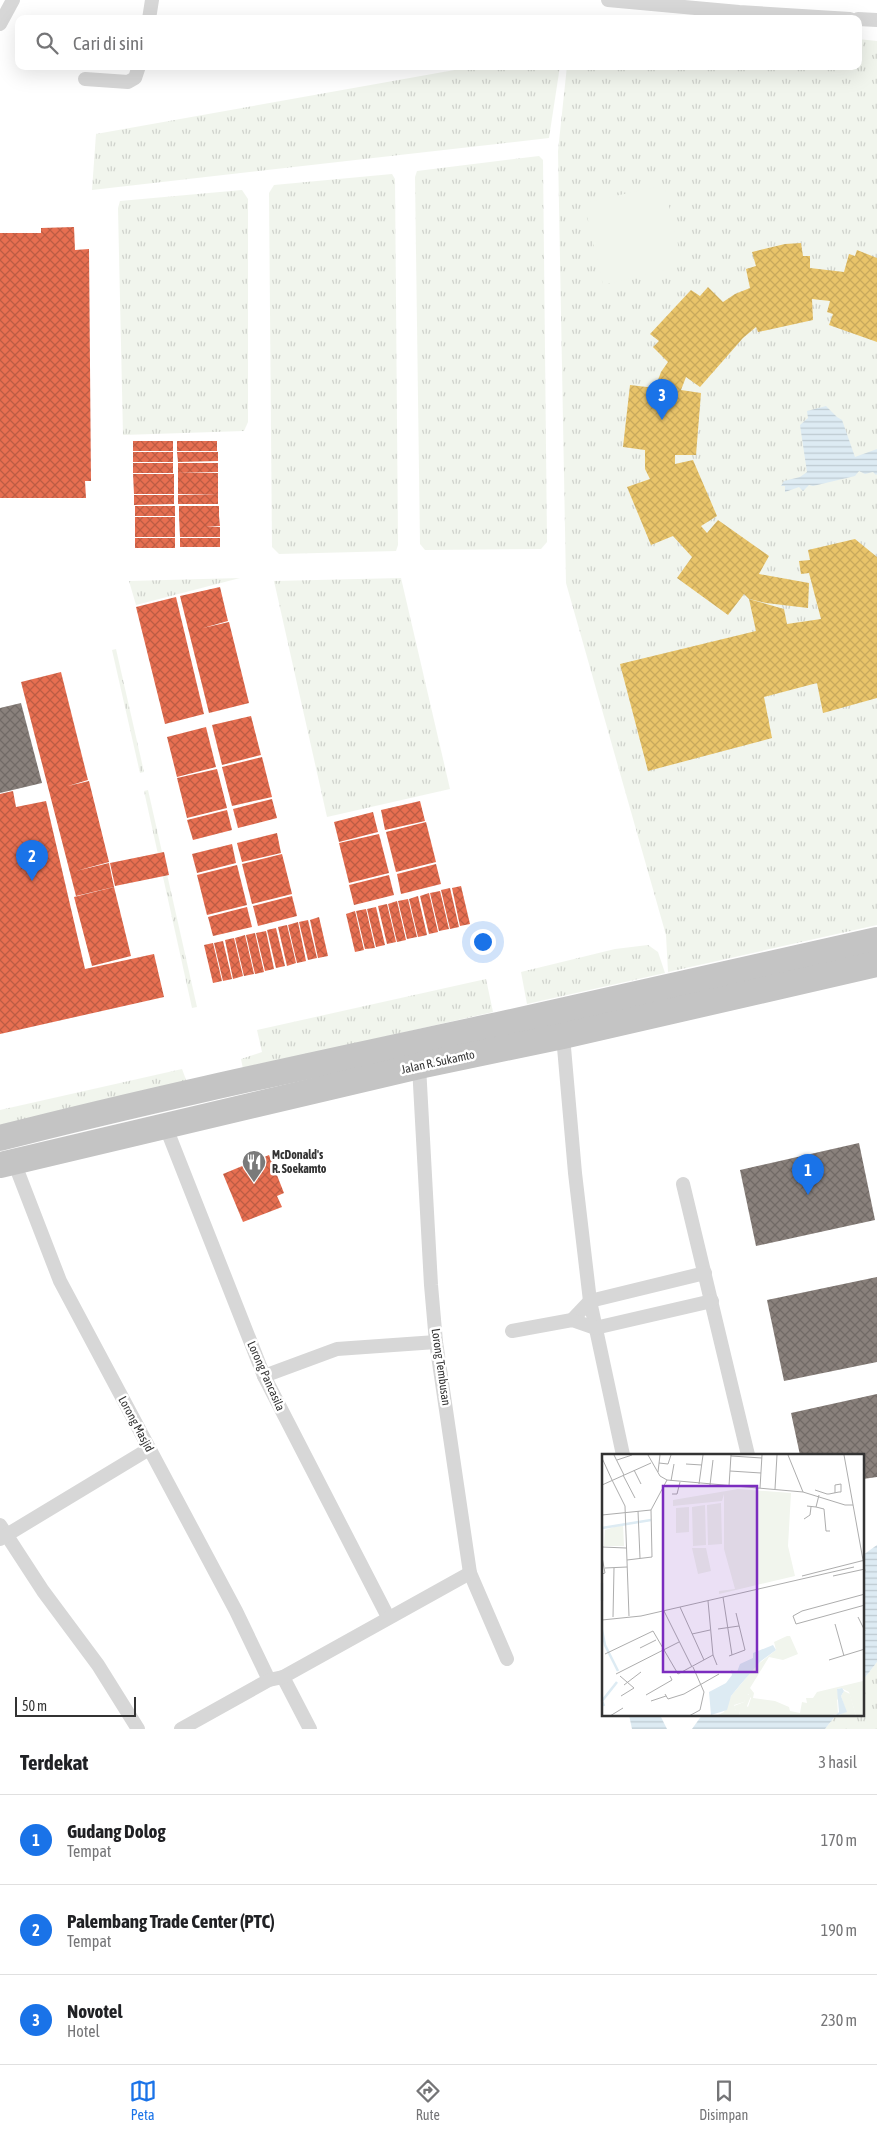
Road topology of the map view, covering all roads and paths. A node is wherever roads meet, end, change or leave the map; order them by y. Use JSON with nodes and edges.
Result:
{"nodes":[{"id":1,"x":13,"y":0,"type":"edge"},
{"id":2,"x":152,"y":0,"type":"edge"},
{"id":3,"x":608,"y":0,"type":"edge"},
{"id":4,"x":614,"y":0,"type":"edge"},
{"id":5,"x":150,"y":15,"type":"edge"},
{"id":6,"x":787,"y":15,"type":"edge"},
{"id":7,"x":862,"y":19,"type":"edge"},
{"id":8,"x":877,"y":20,"type":"edge"},
{"id":9,"x":0,"y":24,"type":"edge"},
{"id":10,"x":138,"y":70,"type":"edge"},
{"id":11,"x":84,"y":79,"type":"dead end"},
{"id":12,"x":877,"y":940,"type":"edge"},
{"id":13,"x":877,"y":964,"type":"edge"},
{"id":14,"x":563,"y":1036,"type":"junction"},
{"id":15,"x":419,"y":1066,"type":"junction"},
{"id":16,"x":165,"y":1125,"type":"junction"},
{"id":17,"x":0,"y":1138,"type":"edge"},
{"id":18,"x":7,"y":1164,"type":"edge"},
{"id":19,"x":683,"y":1184,"type":"dead end"},
{"id":20,"x":705,"y":1273,"type":"junction"},
{"id":21,"x":590,"y":1301,"type":"junction"},
{"id":22,"x":712,"y":1301,"type":"junction"},
{"id":23,"x":572,"y":1320,"type":"junction"},
{"id":24,"x":595,"y":1328,"type":"junction"},
{"id":25,"x":512,"y":1331,"type":"dead end"},
{"id":26,"x":436,"y":1342,"type":"junction"},
{"id":27,"x":264,"y":1376,"type":"junction"},
{"id":28,"x":149,"y":1449,"type":"junction"},
{"id":29,"x":623,"y":1454,"type":"edge"},
{"id":30,"x":748,"y":1454,"type":"edge"},
{"id":31,"x":2,"y":1533,"type":"edge"},
{"id":32,"x":470,"y":1573,"type":"junction"},
{"id":33,"x":388,"y":1617,"type":"junction"},
{"id":34,"x":507,"y":1659,"type":"dead end"},
{"id":35,"x":276,"y":1678,"type":"junction"},
{"id":36,"x":134,"y":1728,"type":"edge"},
{"id":37,"x":182,"y":1729,"type":"edge"},
{"id":38,"x":310,"y":1729,"type":"edge"}],
"edges":[{"from":1,"to":9,"type":"street"},
{"from":2,"to":5,"type":"street"},
{"from":3,"to":4,"type":"street"},
{"from":4,"to":6,"type":"street"},
{"from":7,"to":8,"type":"street"},
{"from":10,"to":11,"type":"street"},
{"from":12,"to":17,"type":"highway","name":"Jalan R. Sukamto"},
{"from":13,"to":14,"type":"highway","name":"Jalan R. Sukamto"},
{"from":14,"to":15,"type":"highway","name":"Jalan R. Sukamto"},
{"from":14,"to":21,"type":"street"},
{"from":15,"to":16,"type":"highway","name":"Jalan R. Sukamto"},
{"from":15,"to":26,"type":"street","name":"Lorong Tembusan"},
{"from":16,"to":18,"type":"highway","name":"Jalan R. Sukamto"},
{"from":16,"to":27,"type":"street","name":"Lorong Pancasila"},
{"from":18,"to":28,"type":"street","name":"Lorong Masjid"},
{"from":19,"to":20,"type":"street"},
{"from":20,"to":21,"type":"street"},
{"from":20,"to":22,"type":"street"},
{"from":21,"to":23,"type":"street"},
{"from":21,"to":24,"type":"street"},
{"from":22,"to":24,"type":"street"},
{"from":22,"to":30,"type":"street"},
{"from":23,"to":24,"type":"street"},
{"from":23,"to":25,"type":"street"},
{"from":24,"to":29,"type":"street"},
{"from":26,"to":27,"type":"street"},
{"from":26,"to":32,"type":"street","name":"Lorong Tembusan"},
{"from":27,"to":33,"type":"street","name":"Lorong Pancasila"},
{"from":28,"to":31,"type":"street"},
{"from":28,"to":35,"type":"street","name":"Lorong Masjid"},
{"from":31,"to":36,"type":"street"},
{"from":32,"to":33,"type":"street"},
{"from":32,"to":34,"type":"street","name":"Lorong Tembusan"},
{"from":33,"to":35,"type":"street"},
{"from":35,"to":37,"type":"street"},
{"from":35,"to":38,"type":"street","name":"Lorong Masjid"}]}
